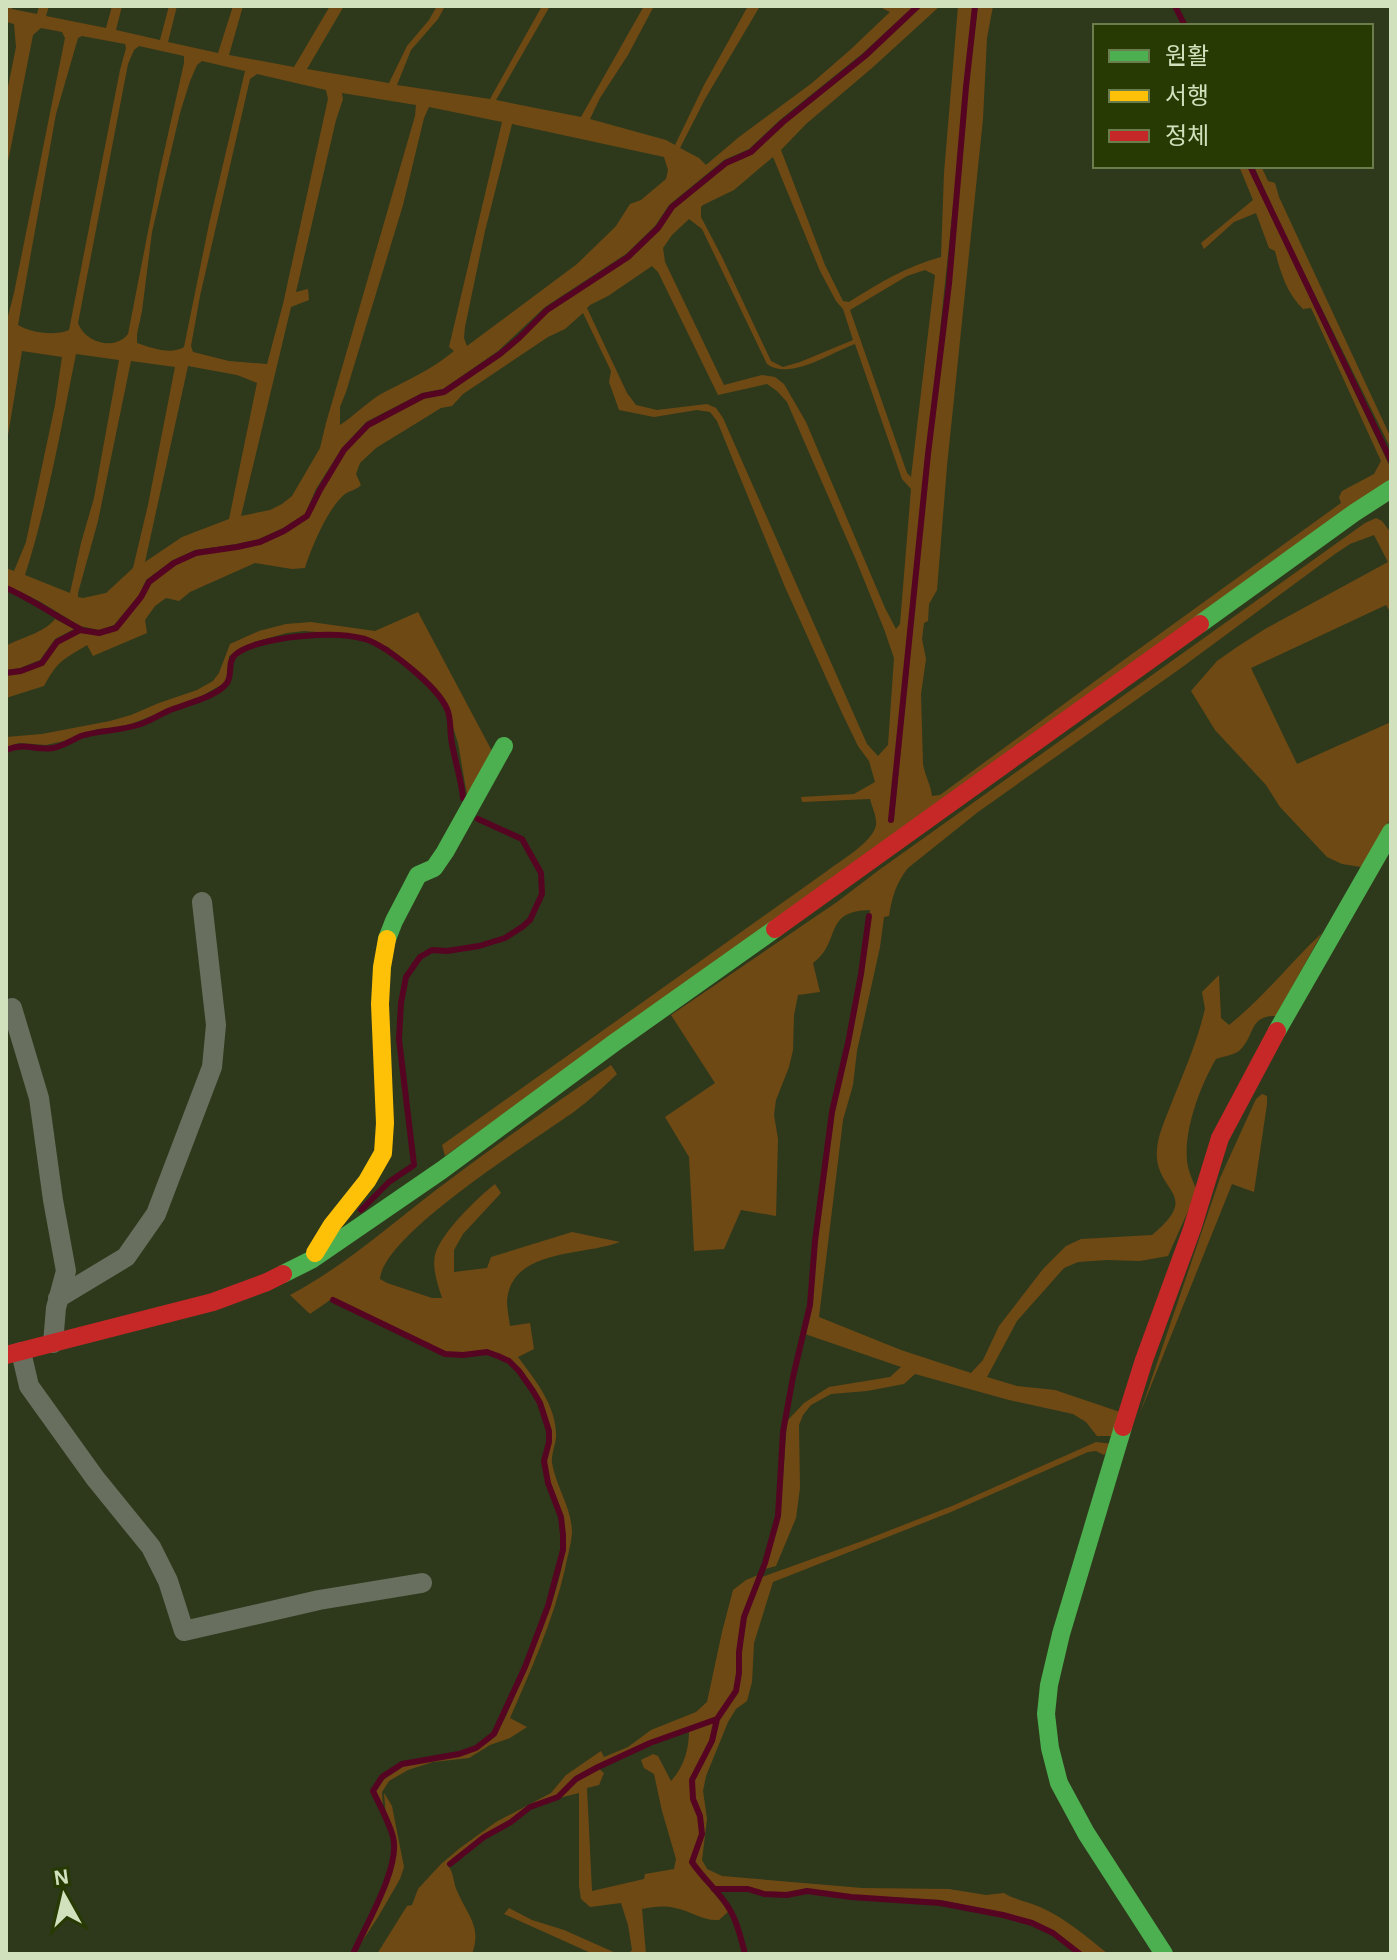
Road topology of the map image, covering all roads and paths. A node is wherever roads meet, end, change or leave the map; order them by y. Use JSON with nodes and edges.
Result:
{"nodes":[{"id":1,"x":1386,"y":491,"type":"edge"},
{"id":2,"x":1391,"y":513,"type":"edge"},
{"id":3,"x":504,"y":746,"type":"dead end"},
{"id":4,"x":1391,"y":832,"type":"edge"},
{"id":5,"x":202,"y":902,"type":"dead end"},
{"id":6,"x":12,"y":1008,"type":"dead end"},
{"id":7,"x":311,"y":1260,"type":"junction"},
{"id":8,"x":58,"y":1298,"type":"junction"},
{"id":9,"x":53,"y":1343,"type":"junction"},
{"id":10,"x":13,"y":1354,"type":"edge"},
{"id":11,"x":422,"y":1583,"type":"dead end"},
{"id":12,"x":1164,"y":1954,"type":"edge"}],
"edges":[{"from":1,"to":2,"type":"street"},
{"from":1,"to":7,"type":"street"},
{"from":3,"to":7,"type":"street"},
{"from":4,"to":12,"type":"street"},
{"from":5,"to":8,"type":"street"},
{"from":6,"to":8,"type":"street"},
{"from":7,"to":9,"type":"street"},
{"from":8,"to":9,"type":"street"},
{"from":9,"to":10,"type":"street"},
{"from":10,"to":11,"type":"street"}]}
